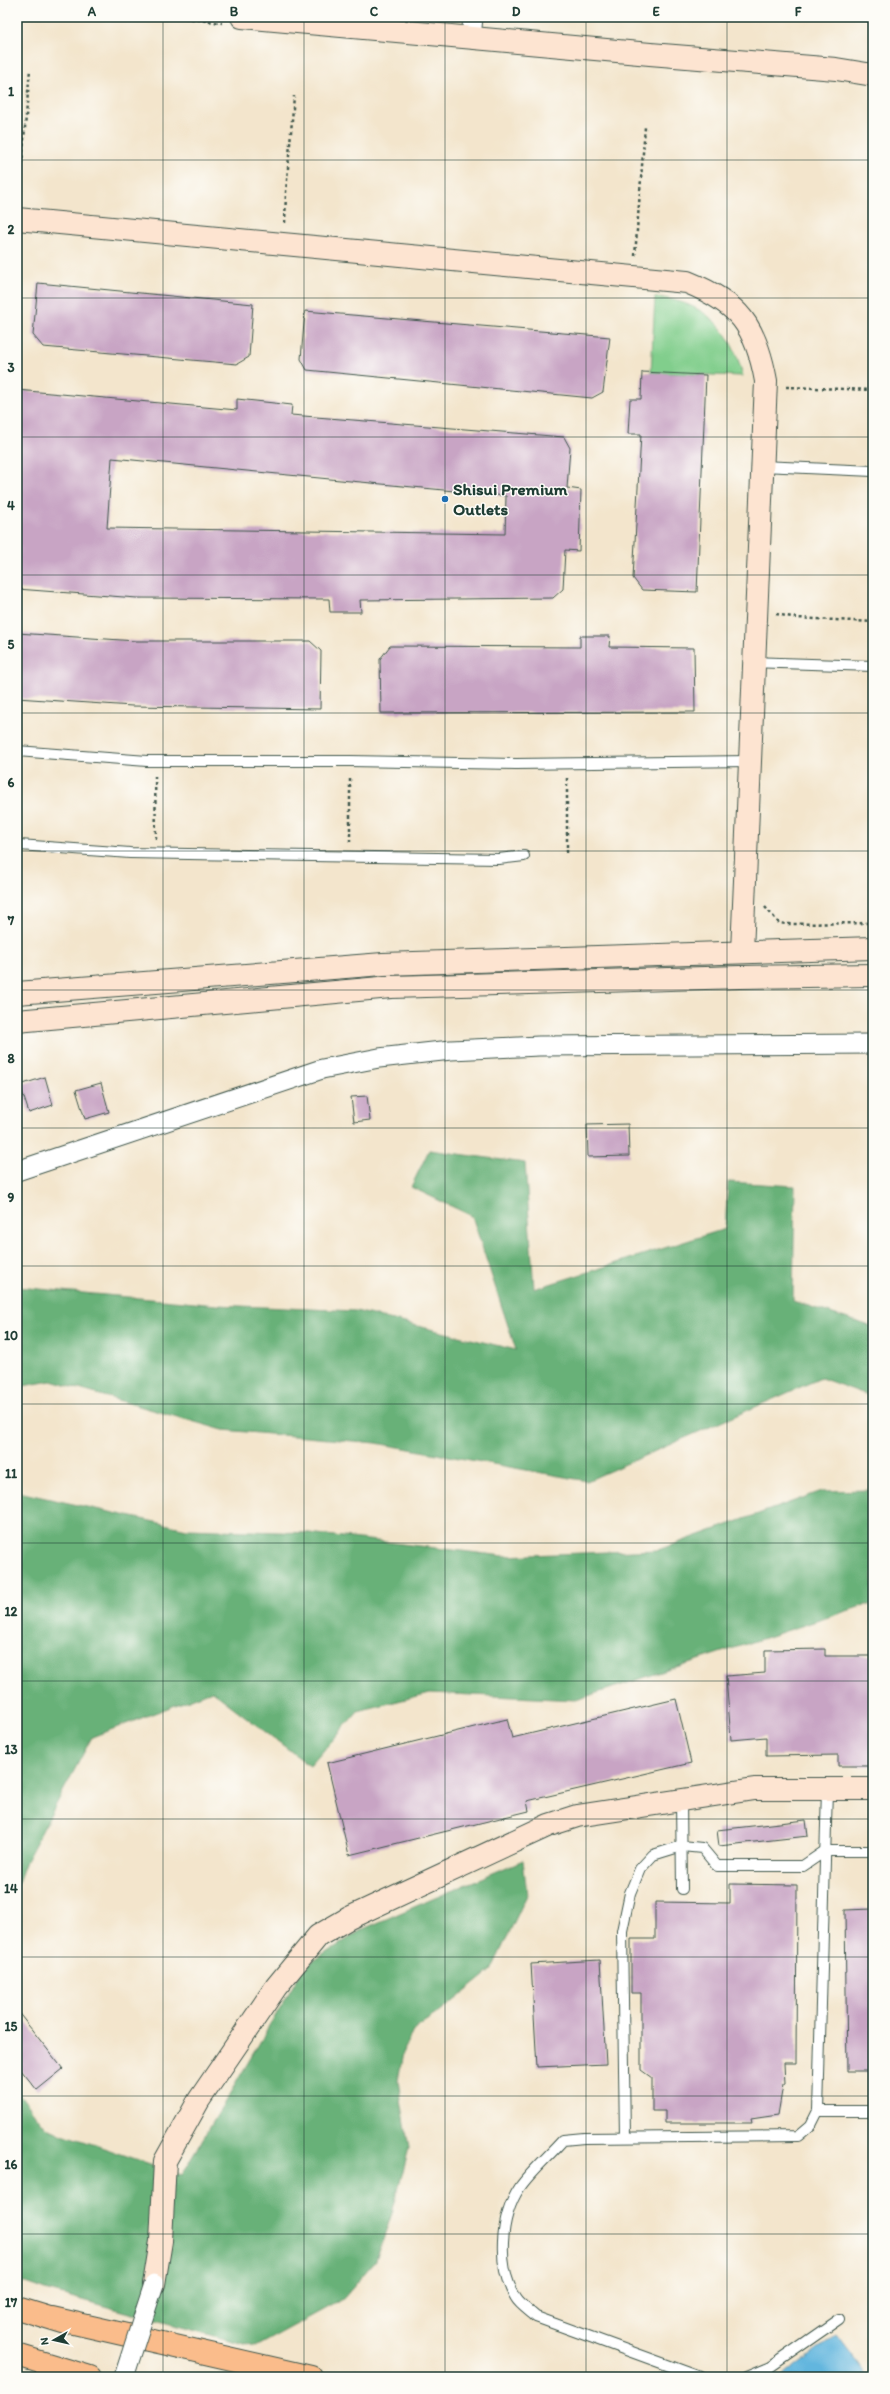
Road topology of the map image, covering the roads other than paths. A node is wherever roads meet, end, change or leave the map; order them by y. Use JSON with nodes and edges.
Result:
{"nodes":[{"id":1,"x":242,"y":17,"type":"edge"},
{"id":2,"x":472,"y":27,"type":"edge"},
{"id":3,"x":873,"y":75,"type":"edge"},
{"id":4,"x":17,"y":219,"type":"edge"},
{"id":5,"x":762,"y":466,"type":"junction"},
{"id":6,"x":873,"y":471,"type":"edge"},
{"id":7,"x":753,"y":662,"type":"junction"},
{"id":8,"x":873,"y":666,"type":"edge"},
{"id":9,"x":17,"y":751,"type":"edge"},
{"id":10,"x":750,"y":761,"type":"junction"},
{"id":11,"x":19,"y":845,"type":"dead end"},
{"id":12,"x":524,"y":856,"type":"dead end"},
{"id":13,"x":873,"y":948,"type":"edge"},
{"id":14,"x":742,"y":952,"type":"junction"},
{"id":15,"x":873,"y":975,"type":"edge"},
{"id":16,"x":17,"y":993,"type":"edge"},
{"id":17,"x":17,"y":1021,"type":"edge"},
{"id":18,"x":873,"y":1044,"type":"edge"},
{"id":19,"x":17,"y":1171,"type":"edge"},
{"id":20,"x":827,"y":1789,"type":"junction"},
{"id":21,"x":873,"y":1789,"type":"edge"},
{"id":22,"x":682,"y":1799,"type":"junction"},
{"id":23,"x":682,"y":1846,"type":"junction"},
{"id":24,"x":825,"y":1851,"type":"junction"},
{"id":25,"x":873,"y":1851,"type":"edge"},
{"id":26,"x":682,"y":1889,"type":"dead end"},
{"id":27,"x":873,"y":2110,"type":"edge"},
{"id":28,"x":818,"y":2111,"type":"junction"},
{"id":29,"x":625,"y":2137,"type":"junction"},
{"id":30,"x":154,"y":2284,"type":"joint"},
{"id":31,"x":17,"y":2308,"type":"edge"},
{"id":32,"x":52,"y":2318,"type":"junction"},
{"id":33,"x":839,"y":2318,"type":"dead end"},
{"id":34,"x":17,"y":2355,"type":"edge"},
{"id":35,"x":90,"y":2377,"type":"edge"},
{"id":36,"x":124,"y":2377,"type":"edge"},
{"id":37,"x":243,"y":2377,"type":"edge"},
{"id":38,"x":311,"y":2377,"type":"edge"},
{"id":39,"x":700,"y":2377,"type":"edge"},
{"id":40,"x":746,"y":2377,"type":"edge"}],
"edges":[{"from":1,"to":2,"type":"street"},
{"from":2,"to":3,"type":"street"},
{"from":4,"to":5,"type":"street"},
{"from":5,"to":6,"type":"lane"},
{"from":5,"to":7,"type":"street"},
{"from":7,"to":8,"type":"lane"},
{"from":7,"to":10,"type":"street"},
{"from":9,"to":10,"type":"lane"},
{"from":10,"to":14,"type":"street"},
{"from":11,"to":12,"type":"lane"},
{"from":13,"to":14,"type":"street"},
{"from":14,"to":16,"type":"street"},
{"from":15,"to":17,"type":"street"},
{"from":18,"to":19,"type":"street"},
{"from":20,"to":21,"type":"street"},
{"from":20,"to":22,"type":"street"},
{"from":20,"to":24,"type":"lane"},
{"from":22,"to":23,"type":"lane"},
{"from":22,"to":30,"type":"street"},
{"from":23,"to":24,"type":"lane"},
{"from":23,"to":26,"type":"lane"},
{"from":23,"to":29,"type":"lane"},
{"from":24,"to":25,"type":"lane"},
{"from":24,"to":28,"type":"lane"},
{"from":27,"to":28,"type":"lane"},
{"from":28,"to":29,"type":"lane"},
{"from":29,"to":39,"type":"lane"},
{"from":30,"to":36,"type":"street","bridge":true},
{"from":31,"to":32,"type":"highway"},
{"from":32,"to":37,"type":"highway"},
{"from":32,"to":38,"type":"highway"},
{"from":33,"to":40,"type":"lane"},
{"from":34,"to":35,"type":"highway"}]}
